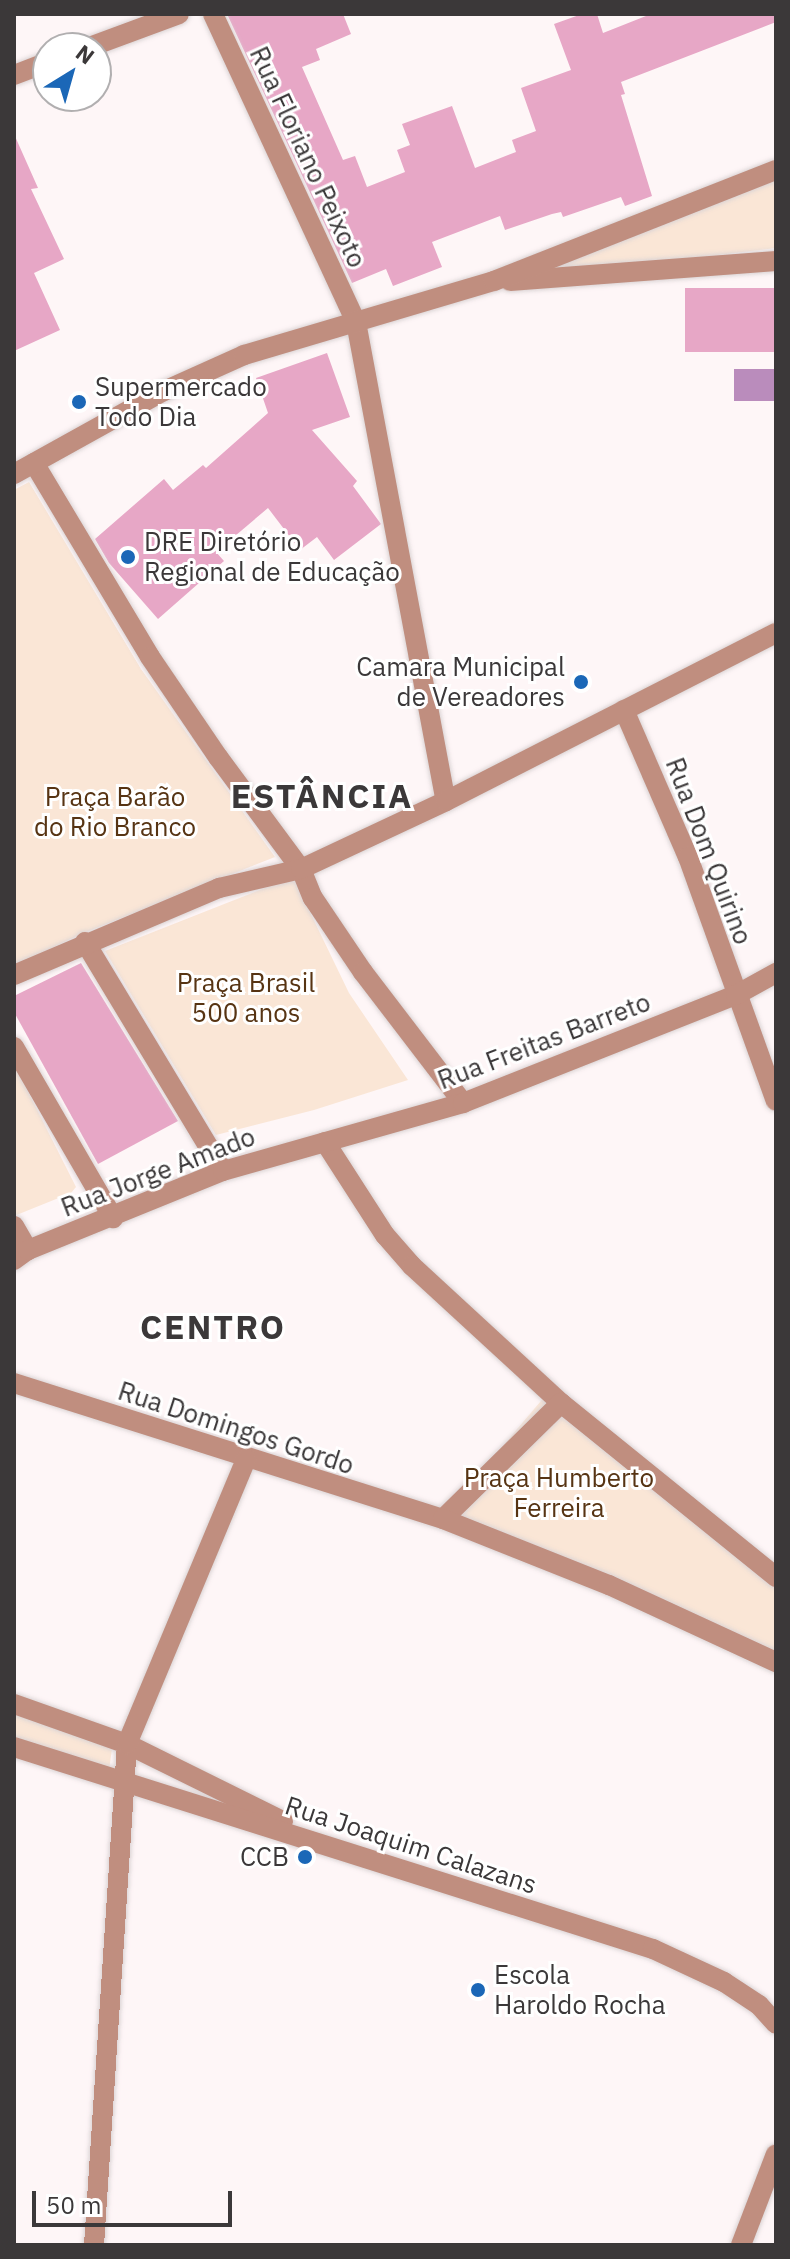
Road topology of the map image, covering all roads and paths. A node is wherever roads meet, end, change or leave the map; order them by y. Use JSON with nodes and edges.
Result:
{"nodes":[{"id":1,"x":179,"y":14,"type":"edge"},
{"id":2,"x":213,"y":14,"type":"edge"},
{"id":3,"x":112,"y":39,"type":"edge"},
{"id":4,"x":776,"y":170,"type":"edge"},
{"id":5,"x":776,"y":261,"type":"edge"},
{"id":6,"x":494,"y":281,"type":"junction"},
{"id":7,"x":356,"y":322,"type":"junction"},
{"id":8,"x":34,"y":463,"type":"junction"},
{"id":9,"x":14,"y":474,"type":"edge"},
{"id":10,"x":776,"y":633,"type":"edge"},
{"id":11,"x":624,"y":710,"type":"junction"},
{"id":12,"x":446,"y":801,"type":"junction"},
{"id":13,"x":301,"y":869,"type":"junction"},
{"id":14,"x":85,"y":942,"type":"junction"},
{"id":15,"x":776,"y":973,"type":"edge"},
{"id":16,"x":14,"y":975,"type":"edge"},
{"id":17,"x":736,"y":995,"type":"junction"},
{"id":18,"x":14,"y":1047,"type":"edge"},
{"id":19,"x":776,"y":1101,"type":"edge"},
{"id":20,"x":463,"y":1103,"type":"junction"},
{"id":21,"x":325,"y":1142,"type":"junction"},
{"id":22,"x":223,"y":1171,"type":"junction"},
{"id":23,"x":113,"y":1218,"type":"junction"},
{"id":24,"x":14,"y":1226,"type":"edge"},
{"id":25,"x":21,"y":1255,"type":"edge"},
{"id":26,"x":14,"y":1383,"type":"edge"},
{"id":27,"x":561,"y":1403,"type":"junction"},
{"id":28,"x":246,"y":1459,"type":"junction"},
{"id":29,"x":443,"y":1519,"type":"junction"},
{"id":30,"x":776,"y":1577,"type":"edge"},
{"id":31,"x":776,"y":1662,"type":"edge"},
{"id":32,"x":14,"y":1704,"type":"edge"},
{"id":33,"x":127,"y":1744,"type":"junction"},
{"id":34,"x":14,"y":1747,"type":"edge"},
{"id":35,"x":123,"y":1780,"type":"junction"},
{"id":36,"x":336,"y":1849,"type":"junction"},
{"id":37,"x":776,"y":2024,"type":"edge"},
{"id":38,"x":776,"y":2154,"type":"edge"},
{"id":39,"x":94,"y":2245,"type":"edge"},
{"id":40,"x":741,"y":2245,"type":"edge"}],
"edges":[{"from":1,"to":3,"type":"street"},
{"from":2,"to":7,"type":"street","name":"Rua Floriano Peixoto"},
{"from":4,"to":6,"type":"street"},
{"from":5,"to":6,"type":"street"},
{"from":6,"to":7,"type":"street"},
{"from":7,"to":8,"type":"street"},
{"from":7,"to":12,"type":"street","name":"Rua Floriano Peixoto"},
{"from":8,"to":9,"type":"street"},
{"from":8,"to":13,"type":"street"},
{"from":10,"to":11,"type":"street"},
{"from":11,"to":12,"type":"street"},
{"from":11,"to":17,"type":"street","name":"Rua Dom Quirino"},
{"from":12,"to":13,"type":"street"},
{"from":13,"to":14,"type":"street"},
{"from":13,"to":20,"type":"street"},
{"from":14,"to":16,"type":"street"},
{"from":14,"to":22,"type":"street"},
{"from":15,"to":17,"type":"street","name":"Rua Freitas Barreto"},
{"from":17,"to":19,"type":"street","name":"Rua Dom Quirino"},
{"from":17,"to":20,"type":"street","name":"Rua Freitas Barreto"},
{"from":18,"to":23,"type":"street"},
{"from":20,"to":21,"type":"street","name":"Rua Freitas Barreto"},
{"from":21,"to":22,"type":"street","name":"Rua Jorge Amado"},
{"from":21,"to":27,"type":"street"},
{"from":22,"to":23,"type":"street","name":"Rua Jorge Amado"},
{"from":23,"to":25,"type":"street","name":"Rua Jorge Amado"},
{"from":24,"to":25,"type":"street"},
{"from":26,"to":28,"type":"street","name":"Rua Domingos Gordo"},
{"from":27,"to":29,"type":"street"},
{"from":27,"to":30,"type":"street"},
{"from":28,"to":29,"type":"street","name":"Rua Domingos Gordo"},
{"from":28,"to":33,"type":"street"},
{"from":29,"to":31,"type":"street"},
{"from":32,"to":33,"type":"street"},
{"from":33,"to":35,"type":"street"},
{"from":33,"to":36,"type":"street"},
{"from":34,"to":35,"type":"street","name":"Rua Joaquim Calazans"},
{"from":35,"to":36,"type":"street","name":"Rua Joaquim Calazans"},
{"from":35,"to":39,"type":"street"},
{"from":36,"to":37,"type":"street","name":"Rua Joaquim Calazans"},
{"from":38,"to":40,"type":"street"}]}
